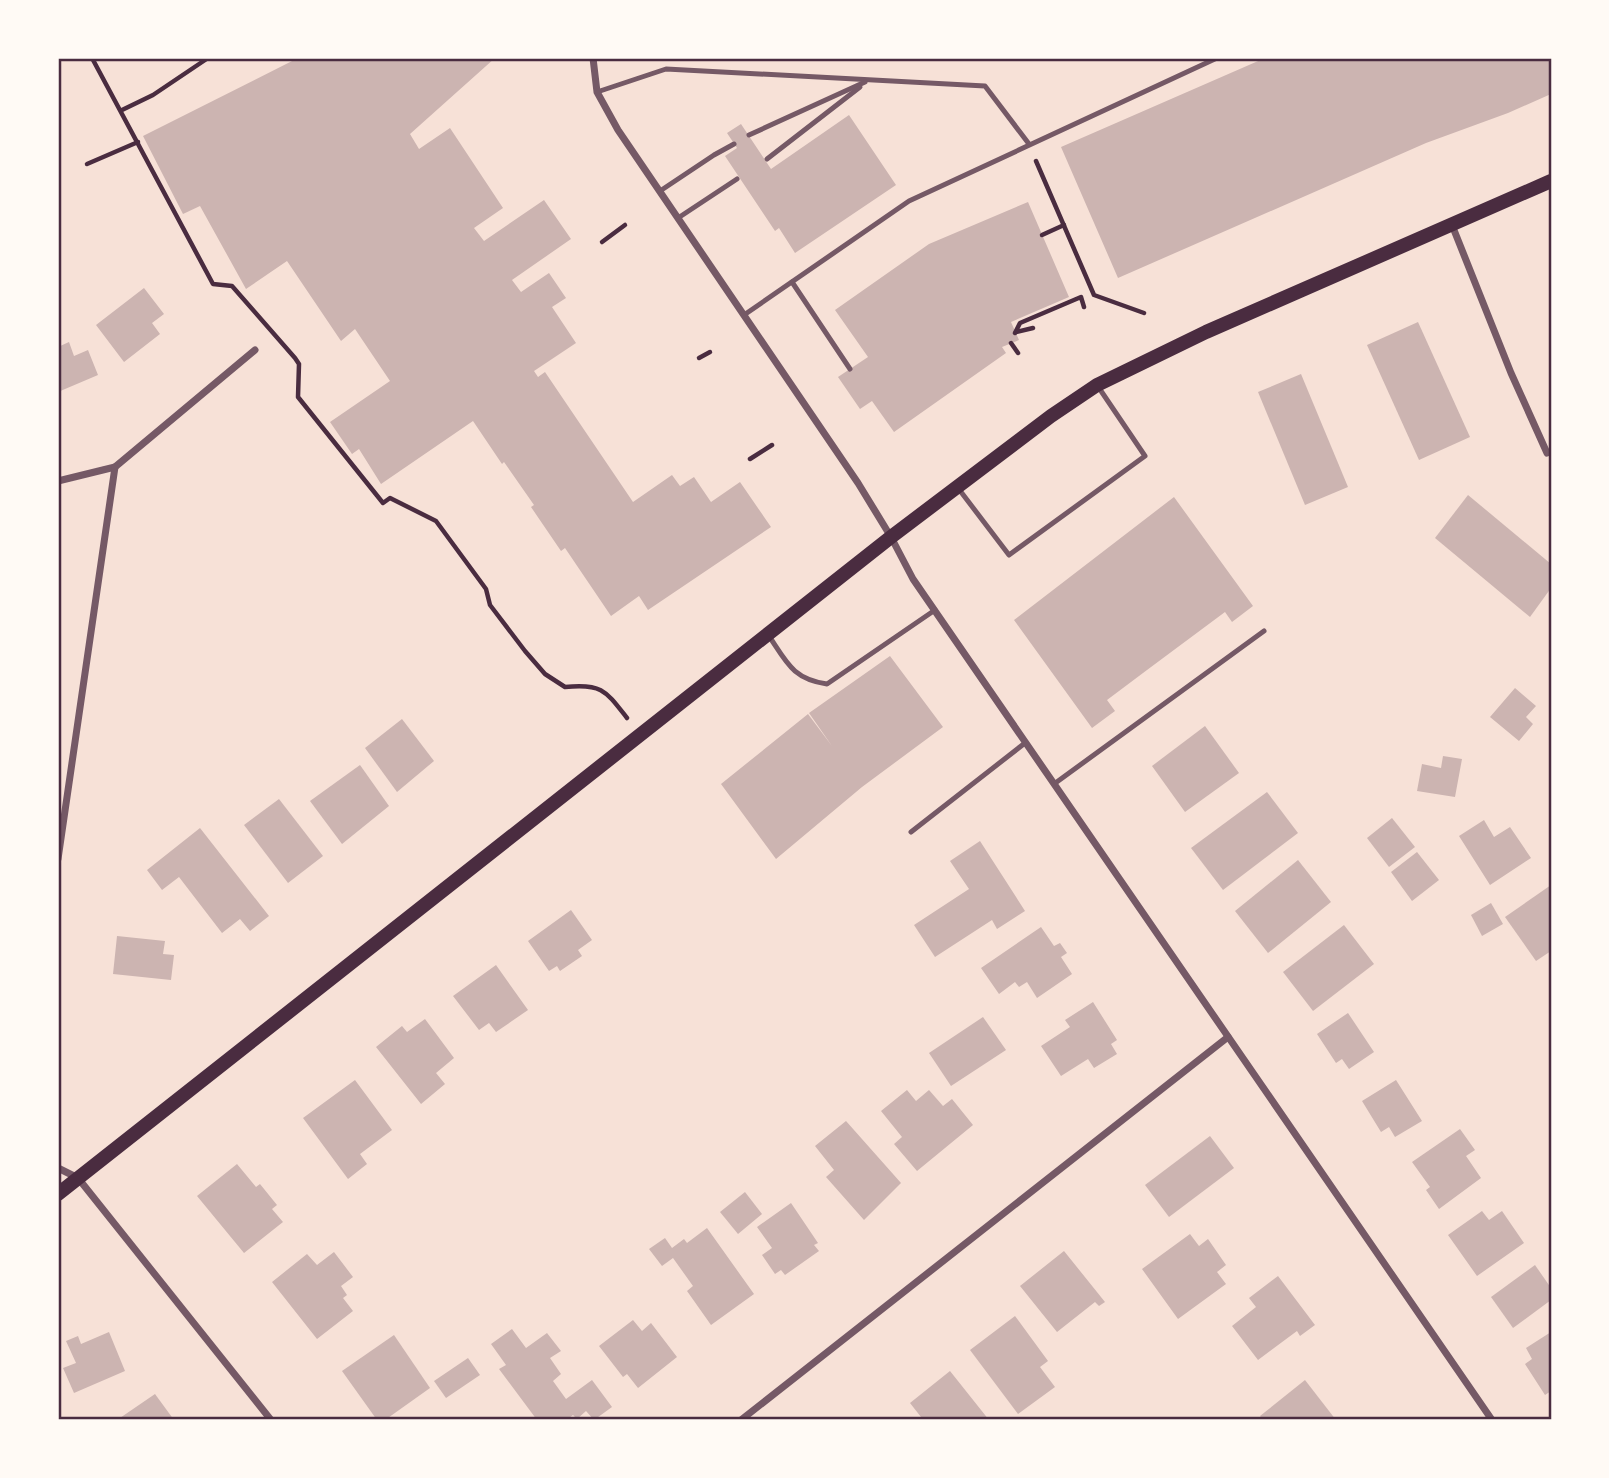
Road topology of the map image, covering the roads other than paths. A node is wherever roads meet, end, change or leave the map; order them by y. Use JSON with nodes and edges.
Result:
{"nodes":[{"id":1,"x":593,"y":58,"type":"edge"},
{"id":2,"x":1217,"y":58,"type":"edge"},
{"id":3,"x":868,"y":80,"type":"junction"},
{"id":4,"x":597,"y":92,"type":"junction"},
{"id":5,"x":749,"y":135,"type":"dead end"},
{"id":6,"x":734,"y":144,"type":"dead end"},
{"id":7,"x":1028,"y":144,"type":"junction"},
{"id":8,"x":767,"y":159,"type":"dead end"},
{"id":9,"x":737,"y":179,"type":"dead end"},
{"id":10,"x":1551,"y":181,"type":"edge"},
{"id":11,"x":660,"y":191,"type":"junction"},
{"id":12,"x":678,"y":218,"type":"junction"},
{"id":13,"x":1452,"y":225,"type":"junction"},
{"id":14,"x":792,"y":282,"type":"junction"},
{"id":15,"x":744,"y":315,"type":"junction"},
{"id":16,"x":255,"y":350,"type":"dead end"},
{"id":17,"x":850,"y":369,"type":"dead end"},
{"id":18,"x":1097,"y":385,"type":"junction"},
{"id":19,"x":1547,"y":453,"type":"dead end"},
{"id":20,"x":115,"y":467,"type":"junction"},
{"id":21,"x":58,"y":481,"type":"edge"},
{"id":22,"x":956,"y":486,"type":"junction"},
{"id":23,"x":891,"y":537,"type":"junction"},
{"id":24,"x":935,"y":610,"type":"junction"},
{"id":25,"x":1264,"y":631,"type":"dead end"},
{"id":26,"x":768,"y":634,"type":"junction"},
{"id":27,"x":1025,"y":743,"type":"junction"},
{"id":28,"x":1054,"y":784,"type":"junction"},
{"id":29,"x":911,"y":832,"type":"dead end"},
{"id":30,"x":58,"y":859,"type":"edge"},
{"id":31,"x":1228,"y":1037,"type":"junction"},
{"id":32,"x":58,"y":1168,"type":"edge"},
{"id":33,"x":78,"y":1178,"type":"junction"},
{"id":34,"x":58,"y":1194,"type":"edge"},
{"id":35,"x":271,"y":1420,"type":"edge"},
{"id":36,"x":741,"y":1420,"type":"edge"},
{"id":37,"x":1492,"y":1420,"type":"edge"}],
"edges":[{"from":1,"to":4,"type":"street"},
{"from":2,"to":7,"type":"lane"},
{"from":3,"to":4,"type":"lane"},
{"from":3,"to":5,"type":"lane"},
{"from":3,"to":7,"type":"lane"},
{"from":3,"to":8,"type":"lane"},
{"from":4,"to":11,"type":"street"},
{"from":6,"to":11,"type":"lane"},
{"from":7,"to":14,"type":"lane"},
{"from":9,"to":12,"type":"lane"},
{"from":10,"to":13,"type":"main road"},
{"from":11,"to":12,"type":"street"},
{"from":12,"to":15,"type":"street"},
{"from":13,"to":18,"type":"main road"},
{"from":13,"to":19,"type":"street"},
{"from":14,"to":15,"type":"lane"},
{"from":14,"to":17,"type":"lane"},
{"from":15,"to":23,"type":"street"},
{"from":16,"to":20,"type":"street"},
{"from":18,"to":22,"type":"main road"},
{"from":18,"to":22,"type":"lane"},
{"from":20,"to":21,"type":"street"},
{"from":20,"to":30,"type":"street"},
{"from":22,"to":23,"type":"main road"},
{"from":23,"to":24,"type":"street"},
{"from":23,"to":26,"type":"main road"},
{"from":24,"to":26,"type":"lane"},
{"from":24,"to":27,"type":"street"},
{"from":25,"to":28,"type":"lane"},
{"from":26,"to":33,"type":"main road"},
{"from":27,"to":28,"type":"street"},
{"from":27,"to":29,"type":"lane"},
{"from":28,"to":31,"type":"street"},
{"from":31,"to":36,"type":"street"},
{"from":31,"to":37,"type":"street"},
{"from":32,"to":33,"type":"street"},
{"from":33,"to":34,"type":"main road"},
{"from":33,"to":35,"type":"street"}]}
